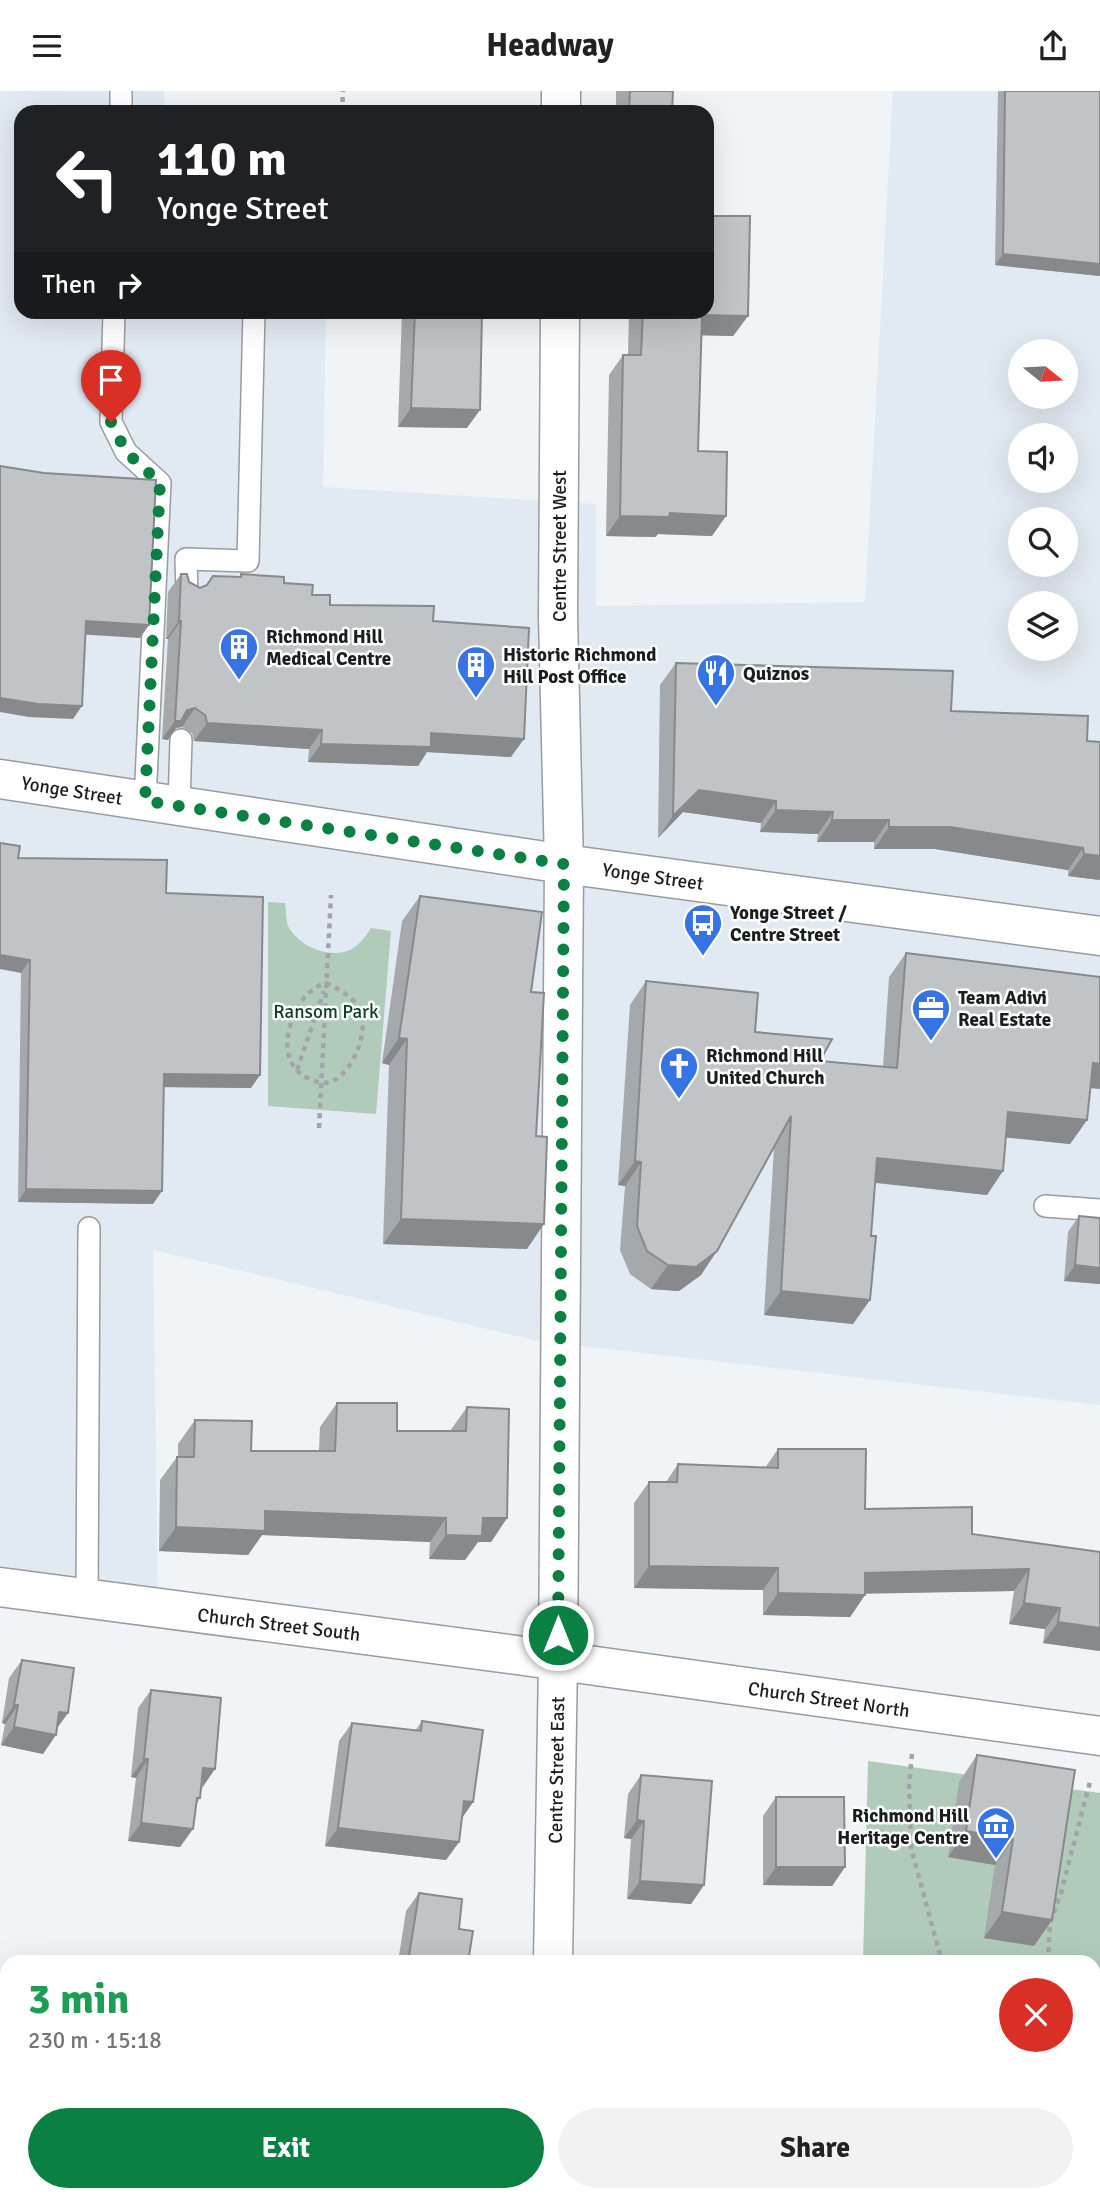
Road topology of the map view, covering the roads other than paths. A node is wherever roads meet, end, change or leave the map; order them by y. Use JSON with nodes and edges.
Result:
{"nodes":[{"id":1,"x":114,"y":319,"type":"edge"},
{"id":2,"x":254,"y":319,"type":"edge"},
{"id":3,"x":560,"y":319,"type":"edge"},
{"id":4,"x":187,"y":593,"type":"edge"},
{"id":5,"x":181,"y":740,"type":"edge"},
{"id":6,"x":0,"y":779,"type":"edge"},
{"id":7,"x":162,"y":803,"type":"junction"},
{"id":8,"x":564,"y":864,"type":"junction"},
{"id":9,"x":1100,"y":936,"type":"edge"},
{"id":10,"x":1045,"y":1206,"type":"dead end"},
{"id":11,"x":1100,"y":1210,"type":"edge"},
{"id":12,"x":89,"y":1228,"type":"dead end"},
{"id":13,"x":0,"y":1587,"type":"edge"},
{"id":14,"x":87,"y":1599,"type":"junction"},
{"id":15,"x":558,"y":1661,"type":"junction"},
{"id":16,"x":1100,"y":1736,"type":"edge"},
{"id":17,"x":553,"y":1955,"type":"edge"}],
"edges":[{"from":1,"to":7,"type":"lane"},
{"from":2,"to":4,"type":"lane"},
{"from":3,"to":8,"type":"street","name":"Centre Street West"},
{"from":5,"to":7,"type":"lane"},
{"from":6,"to":7,"type":"street","name":"Yonge Street"},
{"from":7,"to":8,"type":"street","name":"Yonge Street"},
{"from":8,"to":9,"type":"street","name":"Yonge Street"},
{"from":8,"to":15,"type":"street","name":"Centre Street East"},
{"from":10,"to":11,"type":"lane"},
{"from":12,"to":14,"type":"lane"},
{"from":13,"to":14,"type":"street","name":"Church Street South"},
{"from":14,"to":15,"type":"street","name":"Church Street South"},
{"from":15,"to":16,"type":"street","name":"Church Street North"},
{"from":15,"to":17,"type":"street","name":"Centre Street East"}]}
